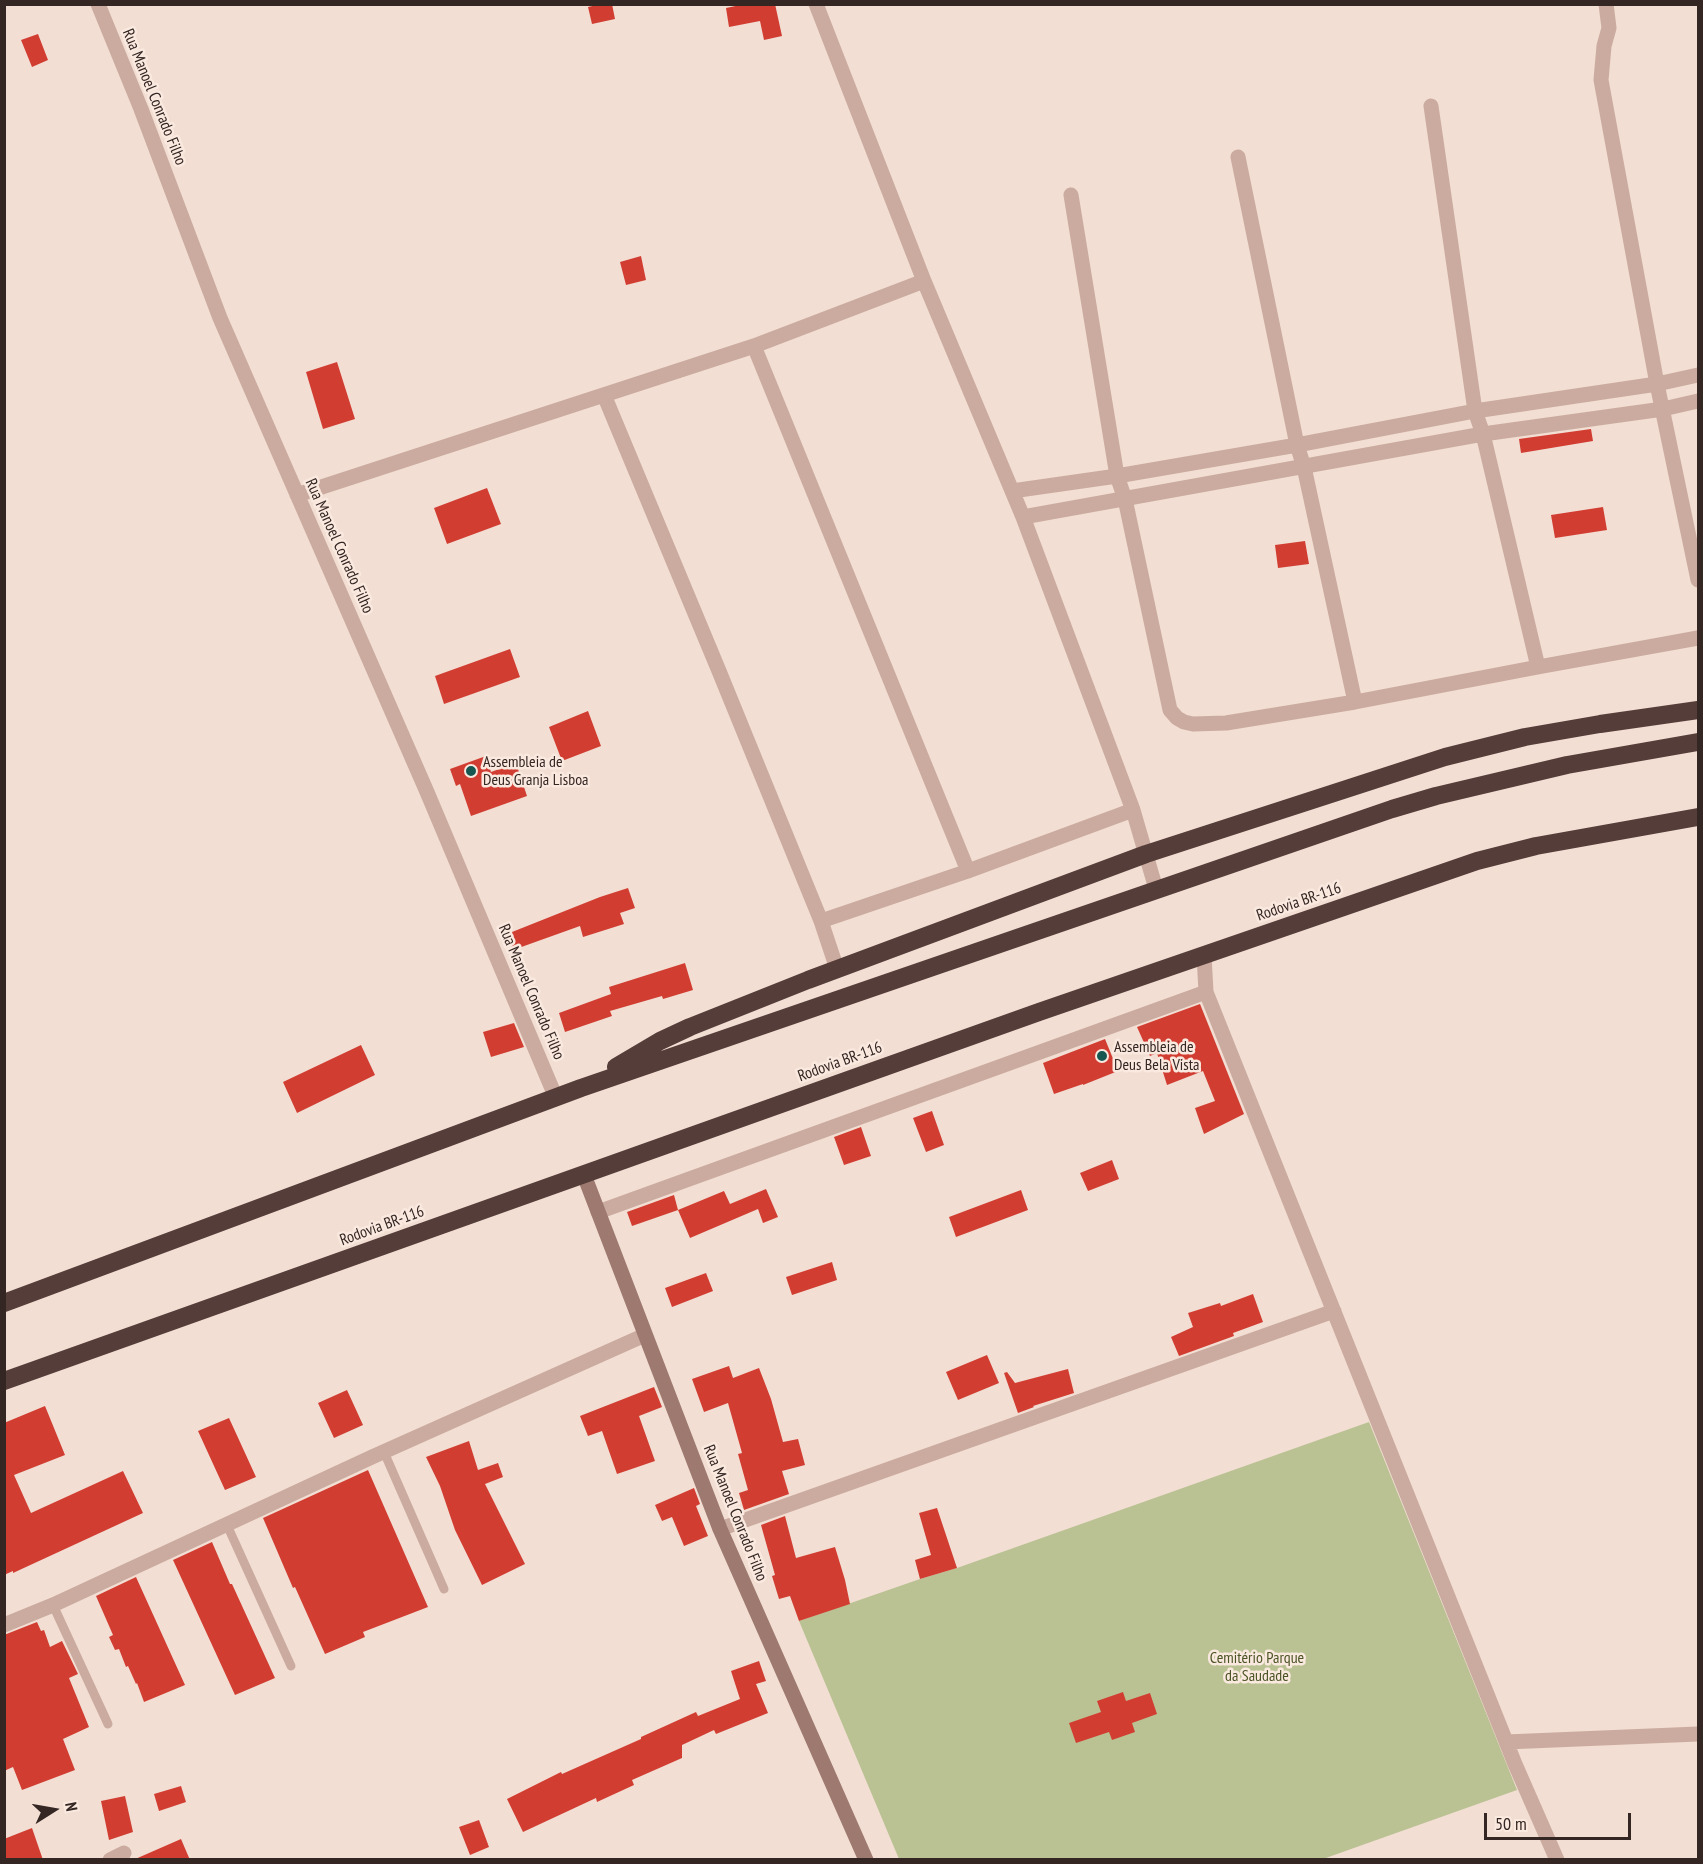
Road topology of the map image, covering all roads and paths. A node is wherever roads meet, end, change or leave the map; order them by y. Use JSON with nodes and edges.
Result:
{"nodes":[{"id":1,"x":98,"y":4,"type":"edge"},
{"id":2,"x":816,"y":4,"type":"edge"},
{"id":3,"x":1606,"y":4,"type":"edge"},
{"id":4,"x":1431,"y":106,"type":"dead end"},
{"id":5,"x":1238,"y":157,"type":"dead end"},
{"id":6,"x":1071,"y":195,"type":"dead end"},
{"id":7,"x":924,"y":281,"type":"junction"},
{"id":8,"x":754,"y":346,"type":"junction"},
{"id":9,"x":1698,"y":375,"type":"edge"},
{"id":10,"x":1657,"y":384,"type":"junction"},
{"id":11,"x":604,"y":395,"type":"junction"},
{"id":12,"x":1698,"y":401,"type":"edge"},
{"id":13,"x":1663,"y":409,"type":"junction"},
{"id":14,"x":1475,"y":411,"type":"junction"},
{"id":15,"x":1484,"y":434,"type":"junction"},
{"id":16,"x":1297,"y":446,"type":"junction"},
{"id":17,"x":1304,"y":467,"type":"junction"},
{"id":18,"x":1117,"y":476,"type":"junction"},
{"id":19,"x":1012,"y":492,"type":"junction"},
{"id":20,"x":297,"y":495,"type":"junction"},
{"id":21,"x":1125,"y":499,"type":"junction"},
{"id":22,"x":1023,"y":517,"type":"junction"},
{"id":23,"x":1698,"y":579,"type":"edge"},
{"id":24,"x":1698,"y":638,"type":"edge"},
{"id":25,"x":1538,"y":666,"type":"junction"},
{"id":26,"x":1355,"y":702,"type":"junction"},
{"id":27,"x":1698,"y":710,"type":"edge"},
{"id":28,"x":1698,"y":742,"type":"edge"},
{"id":29,"x":1133,"y":810,"type":"junction"},
{"id":30,"x":1698,"y":817,"type":"edge"},
{"id":31,"x":1146,"y":854,"type":"junction"},
{"id":32,"x":968,"y":871,"type":"junction"},
{"id":33,"x":1156,"y":889,"type":"junction"},
{"id":34,"x":821,"y":921,"type":"junction"},
{"id":35,"x":1204,"y":955,"type":"junction"},
{"id":36,"x":837,"y":969,"type":"junction"},
{"id":37,"x":1206,"y":992,"type":"junction"},
{"id":38,"x":581,"y":1088,"type":"junction"},
{"id":39,"x":556,"y":1098,"type":"junction"},
{"id":40,"x":584,"y":1175,"type":"junction"},
{"id":41,"x":598,"y":1212,"type":"junction"},
{"id":42,"x":4,"y":1303,"type":"edge"},
{"id":43,"x":1334,"y":1311,"type":"junction"},
{"id":44,"x":645,"y":1335,"type":"junction"},
{"id":45,"x":4,"y":1381,"type":"edge"},
{"id":46,"x":384,"y":1452,"type":"junction"},
{"id":47,"x":227,"y":1525,"type":"junction"},
{"id":48,"x":720,"y":1529,"type":"junction"},
{"id":49,"x":444,"y":1589,"type":"dead end"},
{"id":50,"x":53,"y":1605,"type":"junction"},
{"id":51,"x":4,"y":1625,"type":"edge"},
{"id":52,"x":291,"y":1666,"type":"dead end"},
{"id":53,"x":108,"y":1724,"type":"dead end"},
{"id":54,"x":1698,"y":1734,"type":"edge"},
{"id":55,"x":1506,"y":1742,"type":"junction"},
{"id":56,"x":866,"y":1860,"type":"edge"},
{"id":57,"x":1557,"y":1860,"type":"edge"}],
"edges":[{"from":1,"to":20,"type":"street","name":"Rua Manoel Conrado Filho"},
{"from":2,"to":7,"type":"street"},
{"from":3,"to":10,"type":"street"},
{"from":4,"to":14,"type":"street"},
{"from":5,"to":16,"type":"street"},
{"from":6,"to":18,"type":"street"},
{"from":7,"to":8,"type":"street"},
{"from":7,"to":19,"type":"street"},
{"from":8,"to":11,"type":"street"},
{"from":8,"to":32,"type":"street"},
{"from":9,"to":10,"type":"street"},
{"from":10,"to":13,"type":"street"},
{"from":10,"to":14,"type":"street"},
{"from":11,"to":20,"type":"street"},
{"from":11,"to":34,"type":"street"},
{"from":12,"to":13,"type":"street"},
{"from":13,"to":15,"type":"street"},
{"from":13,"to":23,"type":"street"},
{"from":14,"to":15,"type":"street"},
{"from":14,"to":16,"type":"street"},
{"from":15,"to":17,"type":"street"},
{"from":15,"to":25,"type":"street"},
{"from":16,"to":17,"type":"street"},
{"from":16,"to":18,"type":"street"},
{"from":17,"to":21,"type":"street"},
{"from":17,"to":26,"type":"street"},
{"from":18,"to":19,"type":"street"},
{"from":18,"to":21,"type":"street"},
{"from":19,"to":22,"type":"street"},
{"from":20,"to":39,"type":"street","name":"Rua Manoel Conrado Filho"},
{"from":21,"to":22,"type":"street"},
{"from":21,"to":26,"type":"street"},
{"from":22,"to":29,"type":"street"},
{"from":24,"to":25,"type":"street"},
{"from":25,"to":26,"type":"street"},
{"from":27,"to":31,"type":"highway"},
{"from":28,"to":33,"type":"highway"},
{"from":29,"to":31,"type":"street"},
{"from":29,"to":32,"type":"street"},
{"from":30,"to":35,"type":"highway","name":"Rodovia BR-116"},
{"from":31,"to":33,"type":"street"},
{"from":31,"to":36,"type":"highway"},
{"from":32,"to":34,"type":"street"},
{"from":33,"to":38,"type":"highway"},
{"from":34,"to":36,"type":"street"},
{"from":35,"to":37,"type":"street"},
{"from":35,"to":40,"type":"highway","name":"Rodovia BR-116"},
{"from":36,"to":38,"type":"highway"},
{"from":37,"to":41,"type":"street"},
{"from":37,"to":43,"type":"street"},
{"from":38,"to":39,"type":"highway"},
{"from":39,"to":42,"type":"highway"},
{"from":40,"to":41,"type":"street","name":"Rua Manoel Conrado Filho"},
{"from":40,"to":45,"type":"highway","name":"Rodovia BR-116"},
{"from":41,"to":44,"type":"street","name":"Rua Manoel Conrado Filho"},
{"from":43,"to":48,"type":"street"},
{"from":43,"to":55,"type":"street"},
{"from":44,"to":46,"type":"street"},
{"from":44,"to":48,"type":"street","name":"Rua Manoel Conrado Filho"},
{"from":46,"to":47,"type":"street"},
{"from":46,"to":49,"type":"lane"},
{"from":47,"to":50,"type":"street"},
{"from":47,"to":52,"type":"lane"},
{"from":48,"to":56,"type":"street","name":"Rua Manoel Conrado Filho"},
{"from":50,"to":51,"type":"street"},
{"from":50,"to":53,"type":"lane"},
{"from":54,"to":55,"type":"street"},
{"from":55,"to":57,"type":"street"}]}
